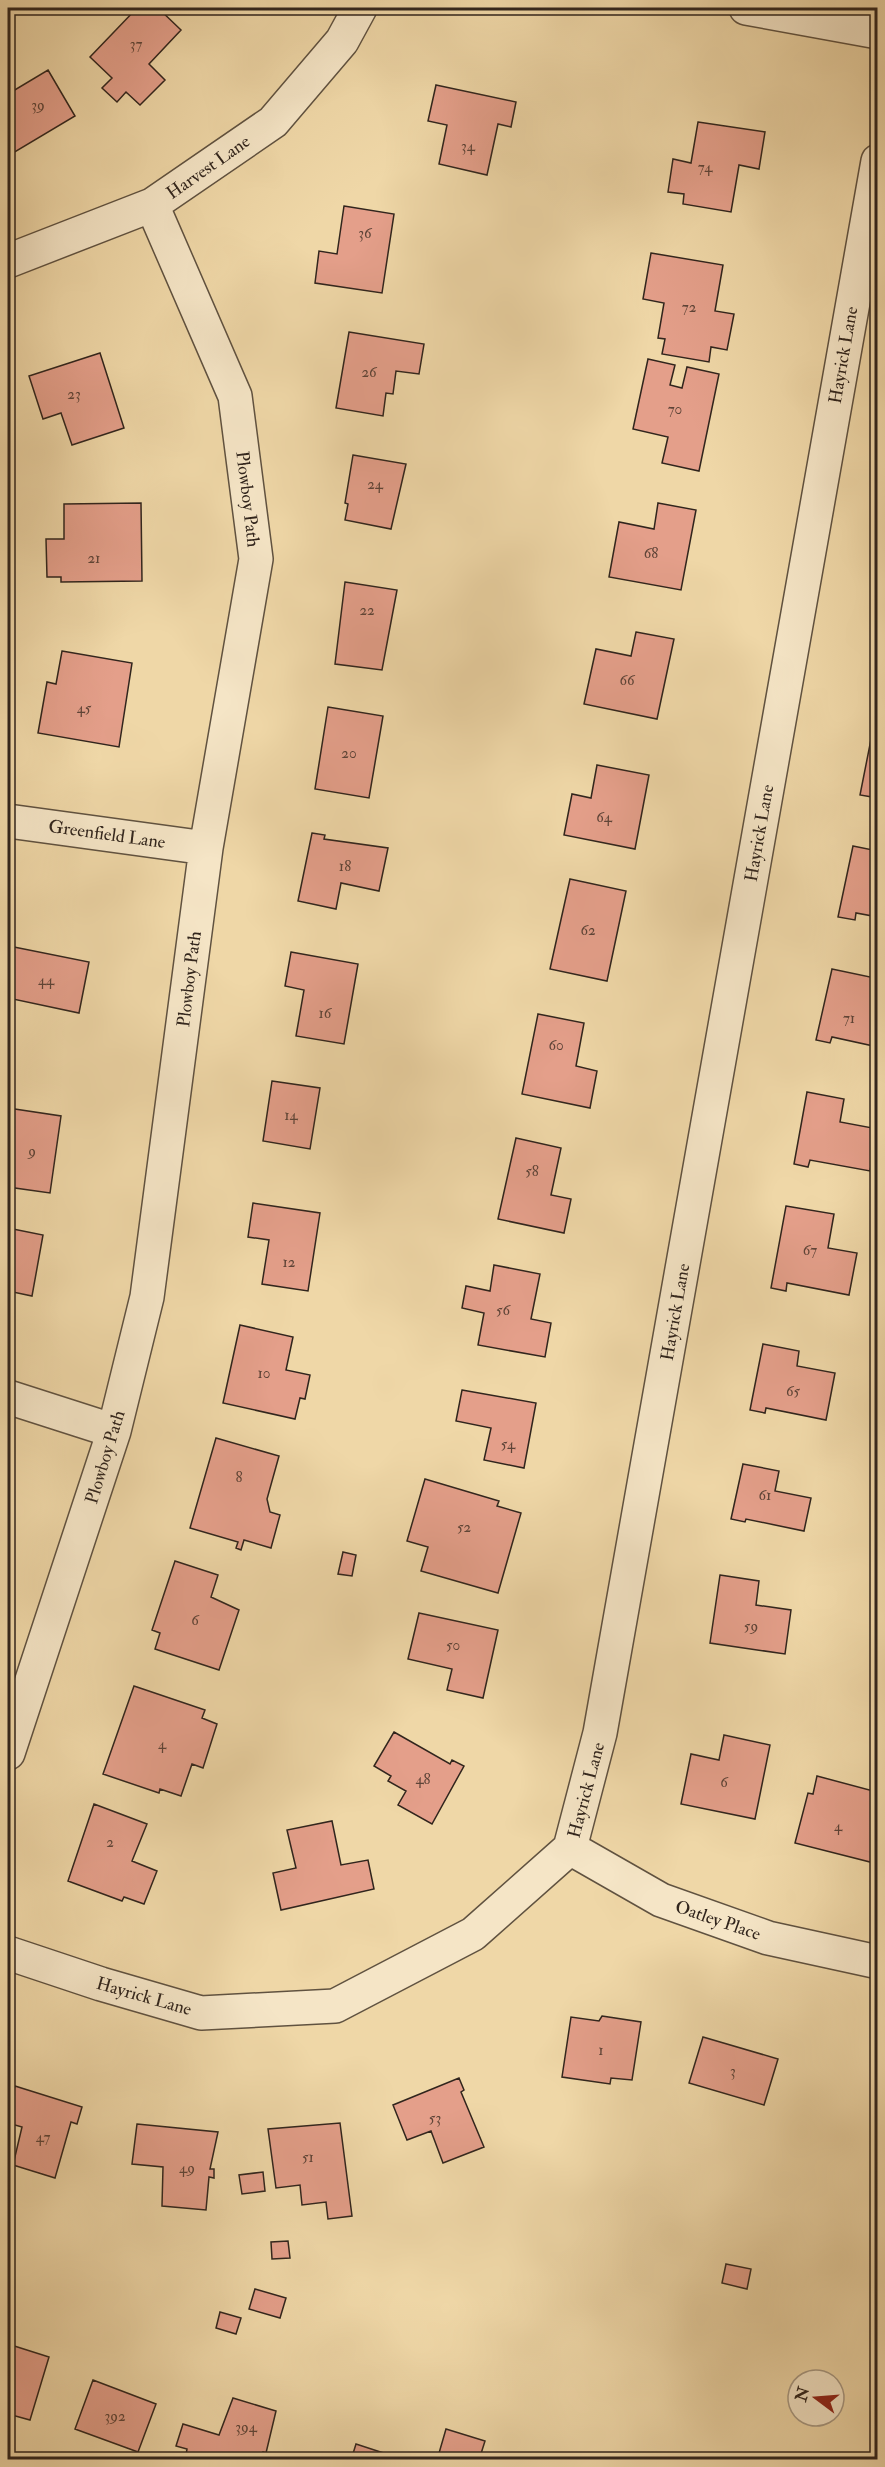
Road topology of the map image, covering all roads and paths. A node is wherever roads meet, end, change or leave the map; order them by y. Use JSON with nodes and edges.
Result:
{"nodes":[{"id":1,"x":360,"y":8,"type":"edge"},
{"id":2,"x":746,"y":8,"type":"edge"},
{"id":3,"x":878,"y":32,"type":"edge"},
{"id":4,"x":878,"y":161,"type":"edge"},
{"id":5,"x":153,"y":205,"type":"junction"},
{"id":6,"x":8,"y":261,"type":"edge"},
{"id":7,"x":8,"y":821,"type":"edge"},
{"id":8,"x":206,"y":848,"type":"junction"},
{"id":9,"x":8,"y":1398,"type":"edge"},
{"id":10,"x":114,"y":1431,"type":"junction"},
{"id":11,"x":8,"y":1753,"type":"edge"},
{"id":12,"x":570,"y":1848,"type":"junction"},
{"id":13,"x":8,"y":1953,"type":"edge"},
{"id":14,"x":878,"y":1962,"type":"edge"}],
"edges":[{"from":1,"to":5,"type":"street","name":"Harvest Lane"},
{"from":2,"to":3,"type":"street"},
{"from":4,"to":12,"type":"street","name":"Hayrick Lane"},
{"from":5,"to":6,"type":"street","name":"Harvest Lane"},
{"from":5,"to":8,"type":"street","name":"Plowboy Path"},
{"from":7,"to":8,"type":"street","name":"Greenfield Lane"},
{"from":8,"to":10,"type":"street","name":"Plowboy Path"},
{"from":9,"to":10,"type":"street"},
{"from":10,"to":11,"type":"street","name":"Plowboy Path"},
{"from":12,"to":13,"type":"street","name":"Hayrick Lane"},
{"from":12,"to":14,"type":"street","name":"Oatley Place"}]}
